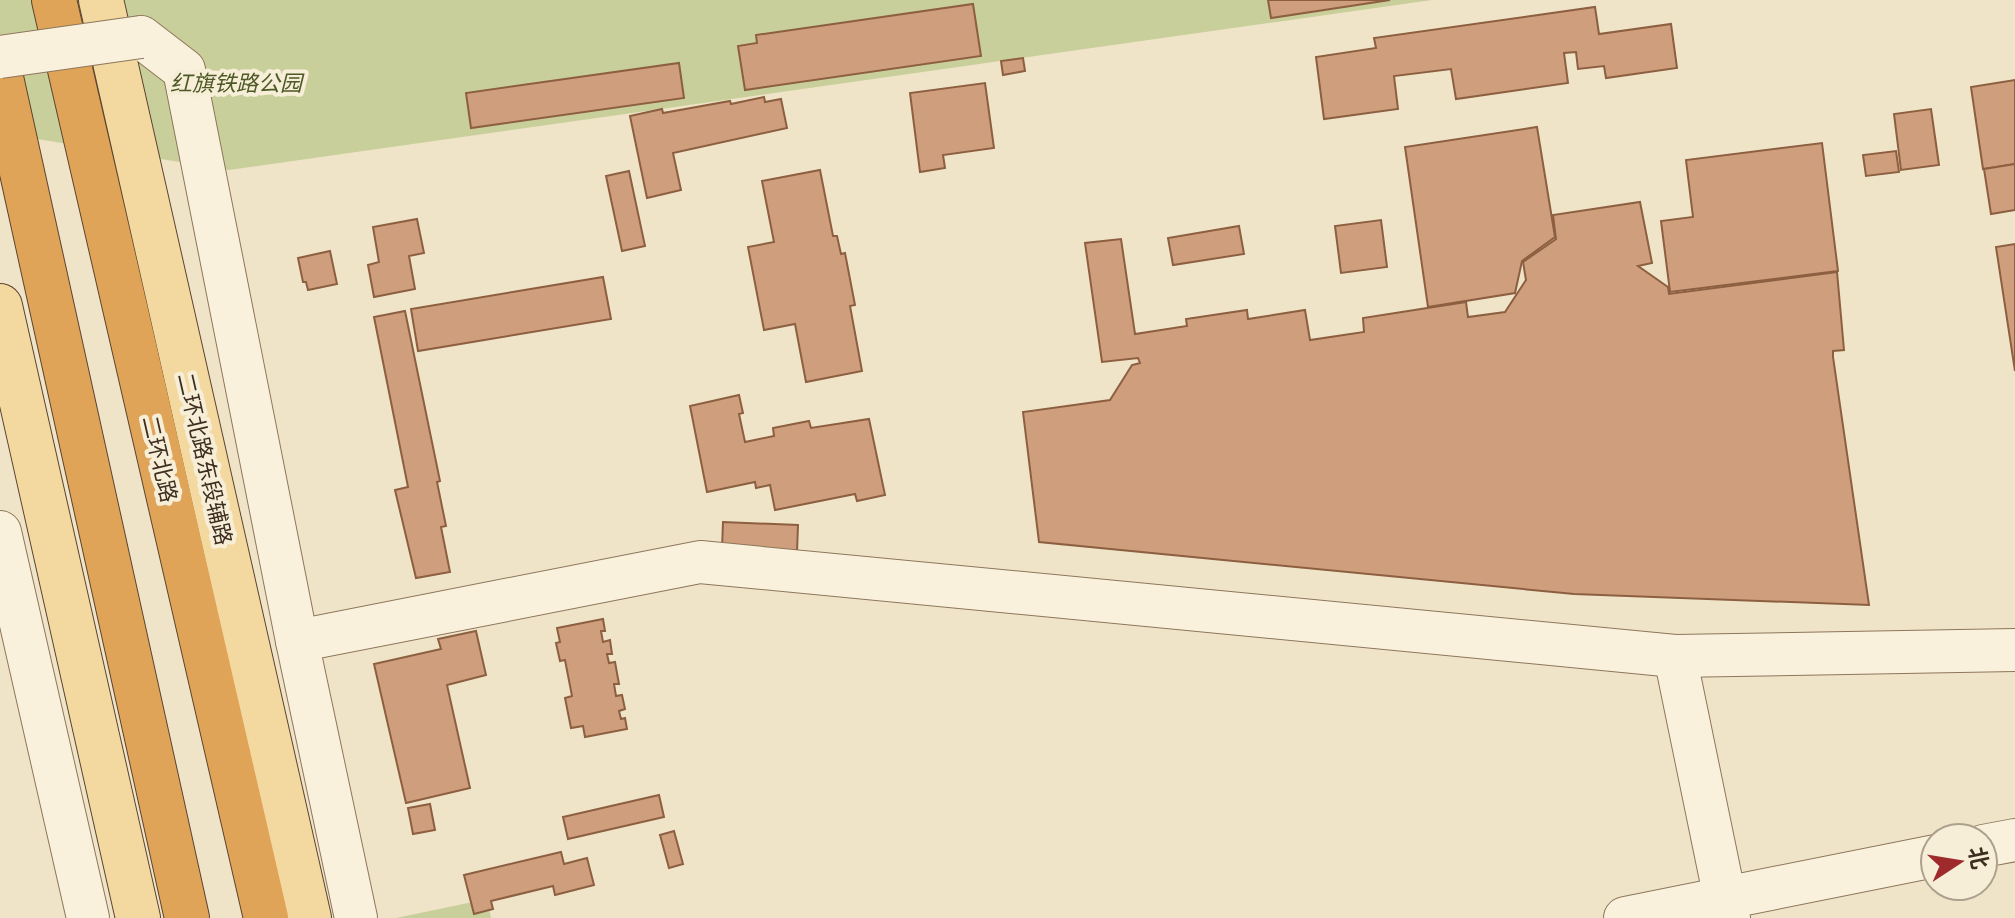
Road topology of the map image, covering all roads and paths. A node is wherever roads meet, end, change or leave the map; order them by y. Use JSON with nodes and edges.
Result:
{"nodes":[{"id":1,"x":54,"y":0,"type":"edge"},
{"id":2,"x":101,"y":0,"type":"edge"},
{"id":3,"x":0,"y":57,"type":"edge"},
{"id":4,"x":0,"y":73,"type":"edge"},
{"id":5,"x":0,"y":306,"type":"edge"},
{"id":6,"x":0,"y":532,"type":"edge"},
{"id":7,"x":297,"y":641,"type":"junction"},
{"id":8,"x":2015,"y":650,"type":"edge"},
{"id":9,"x":1675,"y":656,"type":"junction"},
{"id":10,"x":1919,"y":860,"type":"edge"},
{"id":11,"x":1727,"y":908,"type":"edge"},
{"id":12,"x":88,"y":918,"type":"edge"},
{"id":13,"x":138,"y":918,"type":"edge"},
{"id":14,"x":187,"y":918,"type":"edge"},
{"id":15,"x":266,"y":918,"type":"edge"},
{"id":16,"x":309,"y":918,"type":"edge"},
{"id":17,"x":356,"y":918,"type":"edge"},
{"id":18,"x":1625,"y":918,"type":"edge"}],
"edges":[{"from":1,"to":15,"type":"highway","name":"二环北路"},
{"from":2,"to":16,"type":"main road","name":"二环北路东段辅路"},
{"from":3,"to":7,"type":"street","bridge":true},
{"from":4,"to":14,"type":"highway"},
{"from":5,"to":13,"type":"main road"},
{"from":6,"to":12,"type":"street"},
{"from":7,"to":9,"type":"street"},
{"from":7,"to":17,"type":"street"},
{"from":8,"to":9,"type":"street"},
{"from":9,"to":11,"type":"street"},
{"from":10,"to":11,"type":"street"},
{"from":11,"to":18,"type":"street"}]}
